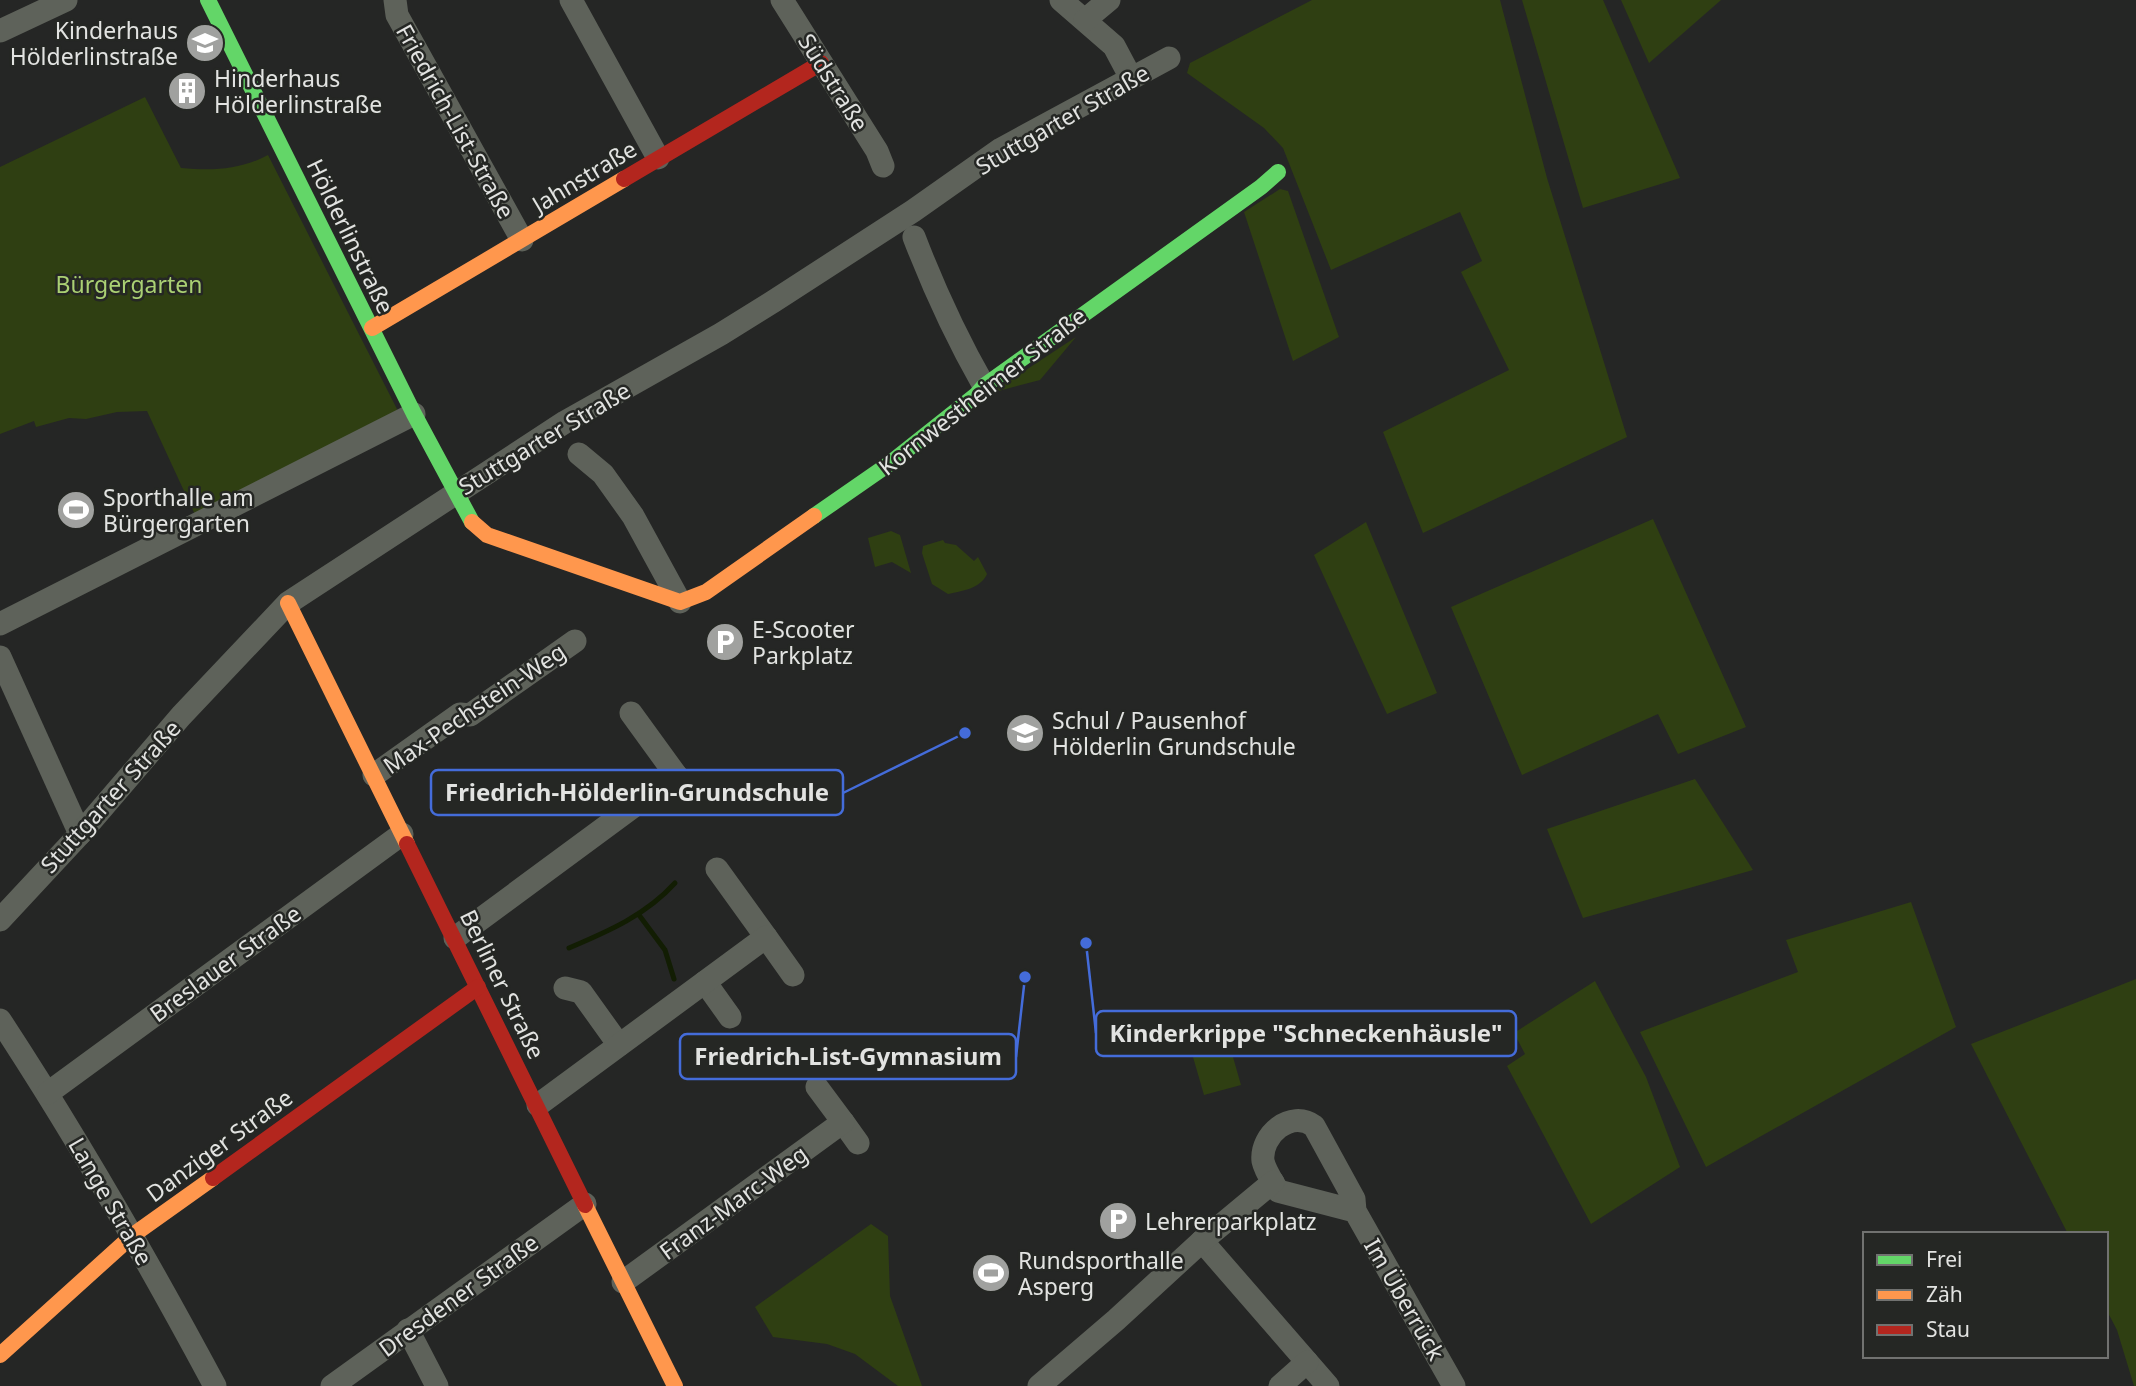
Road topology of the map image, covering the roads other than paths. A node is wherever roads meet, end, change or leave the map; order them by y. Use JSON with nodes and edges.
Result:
{"nodes":[{"id":1,"x":65,"y":0,"type":"edge"},
{"id":2,"x":208,"y":0,"type":"edge"},
{"id":3,"x":395,"y":0,"type":"edge"},
{"id":4,"x":571,"y":0,"type":"edge"},
{"id":5,"x":782,"y":0,"type":"edge"},
{"id":6,"x":1061,"y":0,"type":"edge"},
{"id":7,"x":1109,"y":0,"type":"edge"},
{"id":8,"x":1085,"y":20,"type":"junction"},
{"id":9,"x":0,"y":31,"type":"edge"},
{"id":10,"x":1169,"y":58,"type":"dead end"},
{"id":11,"x":821,"y":63,"type":"junction"},
{"id":12,"x":1131,"y":78,"type":"junction"},
{"id":13,"x":658,"y":158,"type":"junction"},
{"id":14,"x":883,"y":166,"type":"dead end"},
{"id":15,"x":1278,"y":172,"type":"dead end"},
{"id":16,"x":914,"y":237,"type":"dead end"},
{"id":17,"x":522,"y":240,"type":"junction"},
{"id":18,"x":372,"y":328,"type":"junction"},
{"id":19,"x":984,"y":386,"type":"junction"},
{"id":20,"x":414,"y":414,"type":"junction"},
{"id":21,"x":579,"y":454,"type":"dead end"},
{"id":22,"x":455,"y":492,"type":"junction"},
{"id":23,"x":680,"y":602,"type":"junction"},
{"id":24,"x":288,"y":603,"type":"junction"},
{"id":25,"x":0,"y":624,"type":"edge"},
{"id":26,"x":575,"y":641,"type":"dead end"},
{"id":27,"x":0,"y":657,"type":"edge"},
{"id":28,"x":631,"y":713,"type":"dead end"},
{"id":29,"x":374,"y":775,"type":"junction"},
{"id":30,"x":676,"y":775,"type":"junction"},
{"id":31,"x":691,"y":796,"type":"dead end"},
{"id":32,"x":80,"y":834,"type":"junction"},
{"id":33,"x":402,"y":834,"type":"junction"},
{"id":34,"x":717,"y":869,"type":"dead end"},
{"id":35,"x":0,"y":920,"type":"edge"},
{"id":36,"x":766,"y":937,"type":"junction"},
{"id":37,"x":455,"y":938,"type":"junction"},
{"id":38,"x":793,"y":975,"type":"dead end"},
{"id":39,"x":705,"y":982,"type":"junction"},
{"id":40,"x":478,"y":987,"type":"junction"},
{"id":41,"x":565,"y":988,"type":"dead end"},
{"id":42,"x":730,"y":1017,"type":"dead end"},
{"id":43,"x":0,"y":1020,"type":"edge"},
{"id":44,"x":619,"y":1045,"type":"junction"},
{"id":45,"x":817,"y":1087,"type":"dead end"},
{"id":46,"x":48,"y":1093,"type":"junction"},
{"id":47,"x":538,"y":1105,"type":"junction"},
{"id":48,"x":843,"y":1122,"type":"junction"},
{"id":49,"x":858,"y":1143,"type":"dead end"},
{"id":50,"x":1272,"y":1182,"type":"junction"},
{"id":51,"x":585,"y":1204,"type":"junction"},
{"id":52,"x":1355,"y":1211,"type":"junction"},
{"id":53,"x":132,"y":1235,"type":"junction"},
{"id":54,"x":1202,"y":1241,"type":"junction"},
{"id":55,"x":623,"y":1282,"type":"junction"},
{"id":56,"x":408,"y":1330,"type":"junction"},
{"id":57,"x":0,"y":1355,"type":"edge"},
{"id":58,"x":1307,"y":1362,"type":"junction"},
{"id":59,"x":215,"y":1386,"type":"edge"},
{"id":60,"x":332,"y":1386,"type":"edge"},
{"id":61,"x":438,"y":1386,"type":"edge"},
{"id":62,"x":675,"y":1386,"type":"edge"},
{"id":63,"x":1039,"y":1386,"type":"edge"},
{"id":64,"x":1280,"y":1386,"type":"edge"},
{"id":65,"x":1328,"y":1386,"type":"edge"},
{"id":66,"x":1454,"y":1386,"type":"edge"}],
"edges":[{"from":1,"to":9,"type":"street"},
{"from":2,"to":18,"type":"street","name":"Hölderlinstraße"},
{"from":3,"to":17,"type":"street","name":"Friedrich-List-Straße"},
{"from":4,"to":13,"type":"street"},
{"from":5,"to":11,"type":"street","name":"Südstraße"},
{"from":6,"to":8,"type":"street"},
{"from":7,"to":8,"type":"street"},
{"from":8,"to":12,"type":"street"},
{"from":10,"to":12,"type":"street","name":"Stuttgarter Straße"},
{"from":11,"to":13,"type":"street","name":"Jahnstraße"},
{"from":11,"to":14,"type":"street","name":"Südstraße"},
{"from":12,"to":22,"type":"street","name":"Stuttgarter Straße"},
{"from":13,"to":17,"type":"street","name":"Jahnstraße"},
{"from":15,"to":19,"type":"street","name":"Kornwestheimer Straße"},
{"from":16,"to":19,"type":"street"},
{"from":17,"to":18,"type":"street","name":"Jahnstraße"},
{"from":18,"to":20,"type":"street","name":"Hölderlinstraße"},
{"from":19,"to":23,"type":"street","name":"Kornwestheimer Straße"},
{"from":20,"to":22,"type":"street","name":"Hölderlinstraße"},
{"from":20,"to":25,"type":"street"},
{"from":21,"to":23,"type":"street"},
{"from":22,"to":23,"type":"street"},
{"from":22,"to":24,"type":"street","name":"Stuttgarter Straße"},
{"from":24,"to":29,"type":"street","name":"Berliner Straße"},
{"from":24,"to":32,"type":"street","name":"Stuttgarter Straße"},
{"from":26,"to":29,"type":"street","name":"Max-Pechstein-Weg"},
{"from":27,"to":32,"type":"street"},
{"from":28,"to":30,"type":"street"},
{"from":29,"to":33,"type":"street","name":"Berliner Straße"},
{"from":30,"to":31,"type":"street"},
{"from":30,"to":37,"type":"street"},
{"from":32,"to":35,"type":"street","name":"Stuttgarter Straße"},
{"from":33,"to":37,"type":"street","name":"Berliner Straße"},
{"from":33,"to":46,"type":"street","name":"Breslauer Straße"},
{"from":34,"to":36,"type":"street"},
{"from":36,"to":38,"type":"street"},
{"from":36,"to":39,"type":"street"},
{"from":37,"to":40,"type":"street","name":"Berliner Straße"},
{"from":39,"to":42,"type":"street"},
{"from":39,"to":44,"type":"street"},
{"from":40,"to":47,"type":"street","name":"Berliner Straße"},
{"from":40,"to":53,"type":"street","name":"Danziger Straße"},
{"from":41,"to":44,"type":"street"},
{"from":43,"to":46,"type":"street","name":"Lange Straße"},
{"from":44,"to":47,"type":"street"},
{"from":45,"to":48,"type":"street"},
{"from":46,"to":53,"type":"street","name":"Lange Straße"},
{"from":47,"to":51,"type":"street","name":"Berliner Straße"},
{"from":48,"to":49,"type":"street"},
{"from":48,"to":55,"type":"street","name":"Franz-Marc-Weg"},
{"from":50,"to":52,"type":"street","name":"Im Überrück"},
{"from":50,"to":52,"type":"street","name":"Im Überrück"},
{"from":50,"to":54,"type":"street"},
{"from":51,"to":55,"type":"street","name":"Berliner Straße"},
{"from":51,"to":56,"type":"street","name":"Dresdener Straße"},
{"from":52,"to":66,"type":"street","name":"Im Überrück"},
{"from":53,"to":57,"type":"street","name":"Danziger Straße"},
{"from":53,"to":59,"type":"street","name":"Lange Straße"},
{"from":54,"to":58,"type":"street"},
{"from":54,"to":63,"type":"street"},
{"from":55,"to":62,"type":"street","name":"Berliner Straße"},
{"from":56,"to":60,"type":"street","name":"Dresdener Straße"},
{"from":56,"to":61,"type":"street"},
{"from":58,"to":64,"type":"street"},
{"from":58,"to":65,"type":"street"}]}
